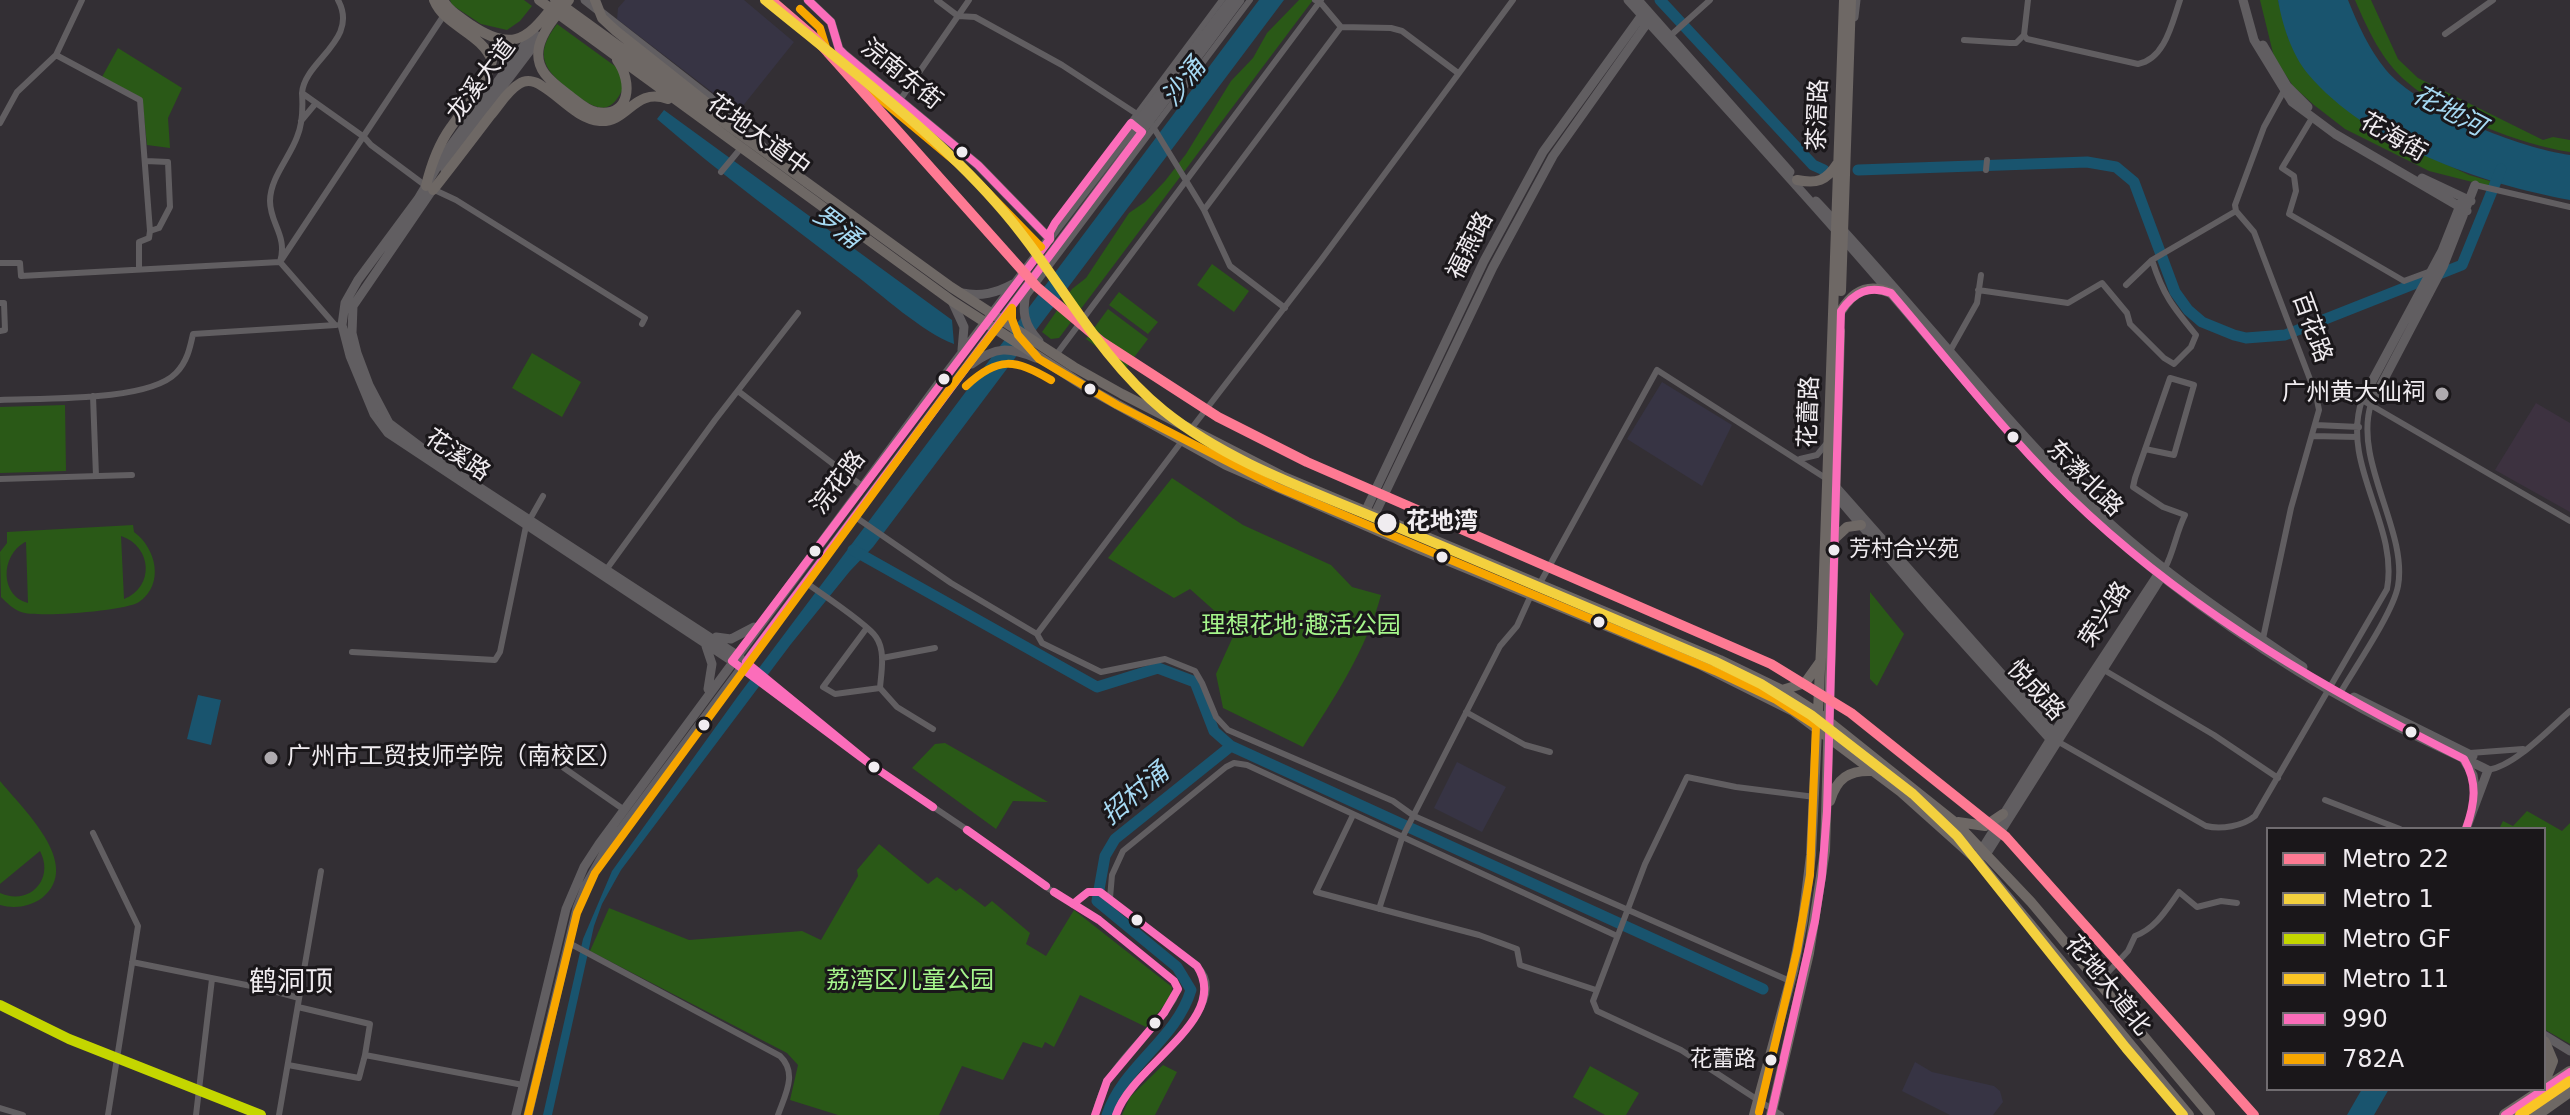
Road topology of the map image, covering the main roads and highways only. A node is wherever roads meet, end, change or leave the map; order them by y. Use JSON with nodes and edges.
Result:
{"nodes":[{"id":1,"x":434,"y":0,"type":"edge"},
{"id":2,"x":443,"y":0,"type":"edge"},
{"id":3,"x":539,"y":0,"type":"edge"},
{"id":4,"x":557,"y":0,"type":"edge"},
{"id":5,"x":569,"y":0,"type":"edge"},
{"id":6,"x":595,"y":0,"type":"edge"},
{"id":7,"x":1841,"y":0,"type":"edge"},
{"id":8,"x":1854,"y":0,"type":"edge"},
{"id":9,"x":1847,"y":23,"type":"junction"},
{"id":10,"x":608,"y":50,"type":"junction"},
{"id":11,"x":628,"y":102,"type":"junction"},
{"id":12,"x":679,"y":104,"type":"junction"},
{"id":13,"x":1838,"y":163,"type":"junction"},
{"id":14,"x":786,"y":166,"type":"junction"},
{"id":15,"x":1797,"y":180,"type":"road end"},
{"id":16,"x":1840,"y":231,"type":"junction"},
{"id":17,"x":1891,"y":293,"type":"road end"},
{"id":18,"x":956,"y":296,"type":"junction"},
{"id":19,"x":1841,"y":311,"type":"junction"},
{"id":20,"x":993,"y":322,"type":"joint"},
{"id":21,"x":1041,"y":352,"type":"junction"},
{"id":22,"x":1832,"y":486,"type":"junction"},
{"id":23,"x":1861,"y":525,"type":"road end"},
{"id":24,"x":1833,"y":540,"type":"junction"},
{"id":25,"x":1821,"y":660,"type":"junction"},
{"id":26,"x":1782,"y":690,"type":"junction"},
{"id":27,"x":1818,"y":713,"type":"junction"},
{"id":28,"x":1828,"y":720,"type":"junction"},
{"id":29,"x":1818,"y":728,"type":"junction"},
{"id":30,"x":1827,"y":735,"type":"junction"},
{"id":31,"x":1872,"y":771,"type":"junction"},
{"id":32,"x":1827,"y":811,"type":"junction"},
{"id":33,"x":2003,"y":814,"type":"road end"},
{"id":34,"x":1953,"y":820,"type":"junction"},
{"id":35,"x":2546,"y":1047,"type":"edge"},
{"id":36,"x":2570,"y":1072,"type":"edge"},
{"id":37,"x":2546,"y":1076,"type":"edge"},
{"id":38,"x":2546,"y":1087,"type":"edge"},
{"id":39,"x":2537,"y":1092,"type":"edge"},
{"id":40,"x":2567,"y":1098,"type":"edge"},
{"id":41,"x":1774,"y":1113,"type":"edge"},
{"id":42,"x":1754,"y":1115,"type":"edge"},
{"id":43,"x":2189,"y":1115,"type":"edge"},
{"id":44,"x":2210,"y":1115,"type":"edge"},
{"id":45,"x":2505,"y":1115,"type":"edge"},
{"id":46,"x":2536,"y":1115,"type":"edge"}],
"edges":[{"from":1,"to":11,"type":"main road"},
{"from":2,"to":4,"type":"main road","name":"龙溪大道"},
{"from":3,"to":10,"type":"main road","name":"花地大道中"},
{"from":4,"to":14,"type":"main road","name":"花地大道中"},
{"from":5,"to":11,"type":"main road","name":"龙溪大道"},
{"from":6,"to":14,"type":"main road"},
{"from":7,"to":9,"type":"main road","name":"茶滘路"},
{"from":8,"to":9,"type":"main road","name":"茶滘路"},
{"from":9,"to":13,"type":"main road","name":"茶滘路"},
{"from":9,"to":16,"type":"main road","name":"茶滘路"},
{"from":10,"to":11,"type":"main road"},
{"from":10,"to":12,"type":"main road","name":"花地大道中"},
{"from":11,"to":12,"type":"main road"},
{"from":12,"to":18,"type":"main road","name":"花地大道中"},
{"from":13,"to":15,"type":"main road"},
{"from":13,"to":16,"type":"main road","name":"茶滘路"},
{"from":14,"to":18,"type":"main road","name":"花地大道中"},
{"from":16,"to":19,"type":"main road","name":"花蕾路"},
{"from":16,"to":22,"type":"main road","name":"花蕾路"},
{"from":17,"to":19,"type":"main road"},
{"from":18,"to":20,"type":"main road","name":"花地大道中"},
{"from":19,"to":22,"type":"main road","name":"花蕾路"},
{"from":20,"to":21,"type":"main road","name":"花地大道北"},
{"from":21,"to":26,"type":"main road","name":"花地大道北"},
{"from":21,"to":29,"type":"main road","name":"花地大道北"},
{"from":22,"to":24,"type":"main road","name":"花蕾路"},
{"from":22,"to":25,"type":"main road","name":"花蕾路"},
{"from":23,"to":24,"type":"main road"},
{"from":24,"to":28,"type":"main road","name":"花蕾路"},
{"from":25,"to":26,"type":"main road"},
{"from":25,"to":27,"type":"main road","name":"花蕾路"},
{"from":26,"to":27,"type":"main road","name":"花地大道北"},
{"from":27,"to":28,"type":"main road","name":"花地大道北"},
{"from":27,"to":29,"type":"main road","name":"花蕾路"},
{"from":28,"to":30,"type":"main road","name":"花蕾路"},
{"from":28,"to":34,"type":"main road","name":"花地大道北"},
{"from":29,"to":30,"type":"main road","name":"花地大道北"},
{"from":29,"to":42,"type":"main road","name":"花蕾路"},
{"from":30,"to":31,"type":"main road","name":"花地大道北"},
{"from":30,"to":32,"type":"main road","name":"花蕾路"},
{"from":31,"to":32,"type":"main road"},
{"from":31,"to":43,"type":"main road","name":"花地大道北"},
{"from":32,"to":41,"type":"main road","name":"花蕾路"},
{"from":33,"to":34,"type":"main road"},
{"from":34,"to":44,"type":"main road","name":"花地大道北"},
{"from":35,"to":37,"type":"highway"},
{"from":36,"to":38,"type":"highway"},
{"from":39,"to":45,"type":"highway"},
{"from":40,"to":46,"type":"highway"}]}
